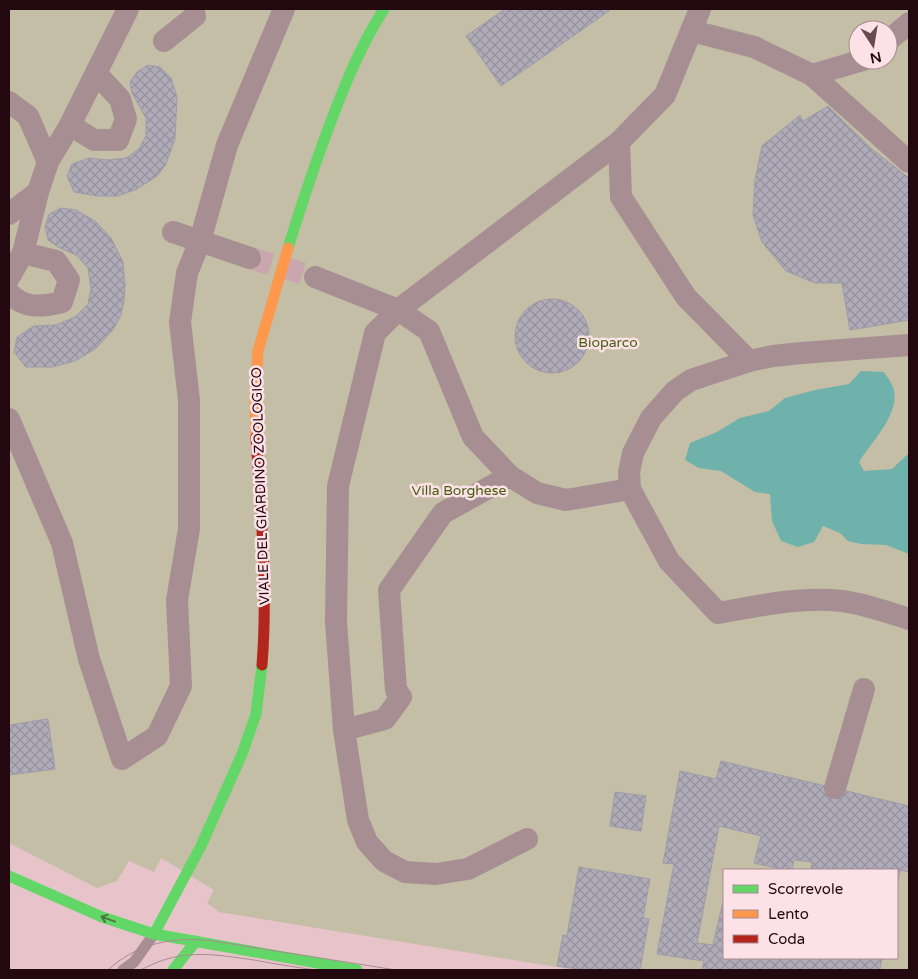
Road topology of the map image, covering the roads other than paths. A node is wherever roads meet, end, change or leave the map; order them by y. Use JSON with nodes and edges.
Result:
{"nodes":[{"id":1,"x":128,"y":9,"type":"edge"},
{"id":2,"x":284,"y":9,"type":"edge"},
{"id":3,"x":384,"y":9,"type":"edge"},
{"id":4,"x":700,"y":9,"type":"edge"},
{"id":5,"x":195,"y":16,"type":"dead end"},
{"id":6,"x":909,"y":23,"type":"edge"},
{"id":7,"x":692,"y":31,"type":"junction"},
{"id":8,"x":898,"y":32,"type":"edge"},
{"id":9,"x":164,"y":41,"type":"dead end"},
{"id":10,"x":848,"y":64,"type":"edge"},
{"id":11,"x":96,"y":73,"type":"junction"},
{"id":12,"x":812,"y":75,"type":"junction"},
{"id":13,"x":9,"y":102,"type":"edge"},
{"id":14,"x":70,"y":125,"type":"junction"},
{"id":15,"x":619,"y":142,"type":"junction"},
{"id":16,"x":48,"y":162,"type":"junction"},
{"id":17,"x":909,"y":162,"type":"edge"},
{"id":18,"x":38,"y":192,"type":"junction"},
{"id":19,"x":9,"y":214,"type":"edge"},
{"id":20,"x":173,"y":232,"type":"dead end"},
{"id":21,"x":200,"y":241,"type":"junction"},
{"id":22,"x":23,"y":252,"type":"junction"},
{"id":23,"x":250,"y":258,"type":"tunnel mouth"},
{"id":24,"x":314,"y":277,"type":"tunnel mouth"},
{"id":25,"x":9,"y":278,"type":"edge"},
{"id":26,"x":9,"y":293,"type":"edge"},
{"id":27,"x":398,"y":310,"type":"junction"},
{"id":28,"x":909,"y":345,"type":"edge"},
{"id":29,"x":749,"y":361,"type":"junction"},
{"id":30,"x":9,"y":419,"type":"edge"},
{"id":31,"x":510,"y":476,"type":"junction"},
{"id":32,"x":630,"y":489,"type":"junction"},
{"id":33,"x":909,"y":619,"type":"edge"},
{"id":34,"x":864,"y":689,"type":"dead end"},
{"id":35,"x":344,"y":730,"type":"junction"},
{"id":36,"x":835,"y":788,"type":"dead end"},
{"id":37,"x":527,"y":839,"type":"dead end"},
{"id":38,"x":9,"y":876,"type":"edge"},
{"id":39,"x":154,"y":934,"type":"junction"},
{"id":40,"x":196,"y":941,"type":"junction"},
{"id":41,"x":122,"y":970,"type":"edge"},
{"id":42,"x":173,"y":970,"type":"edge"},
{"id":43,"x":357,"y":970,"type":"edge"}],
"edges":[{"from":1,"to":11,"type":"street"},
{"from":2,"to":21,"type":"street"},
{"from":3,"to":39,"type":"street","name":"VIALE DEL GIARDINO ZOOLOGICO"},
{"from":4,"to":7,"type":"street"},
{"from":5,"to":9,"type":"street"},
{"from":6,"to":8,"type":"street"},
{"from":7,"to":12,"type":"street"},
{"from":7,"to":15,"type":"street"},
{"from":10,"to":12,"type":"street"},
{"from":11,"to":14,"type":"street"},
{"from":11,"to":14,"type":"street"},
{"from":12,"to":17,"type":"street"},
{"from":13,"to":16,"type":"street"},
{"from":14,"to":16,"type":"street"},
{"from":15,"to":27,"type":"street"},
{"from":15,"to":29,"type":"street"},
{"from":16,"to":18,"type":"street"},
{"from":18,"to":19,"type":"street"},
{"from":18,"to":22,"type":"street"},
{"from":20,"to":21,"type":"street"},
{"from":21,"to":23,"type":"street"},
{"from":21,"to":30,"type":"street"},
{"from":22,"to":25,"type":"street"},
{"from":22,"to":26,"type":"street"},
{"from":24,"to":27,"type":"street"},
{"from":27,"to":31,"type":"street"},
{"from":27,"to":35,"type":"street"},
{"from":28,"to":29,"type":"street"},
{"from":29,"to":32,"type":"street"},
{"from":31,"to":32,"type":"street"},
{"from":31,"to":35,"type":"street"},
{"from":32,"to":33,"type":"street"},
{"from":34,"to":36,"type":"street"},
{"from":35,"to":37,"type":"street"},
{"from":39,"to":38,"type":"street","one_way":true},
{"from":39,"to":40,"type":"street"},
{"from":39,"to":41,"type":"lane"},
{"from":40,"to":42,"type":"street"},
{"from":40,"to":43,"type":"street"}]}
